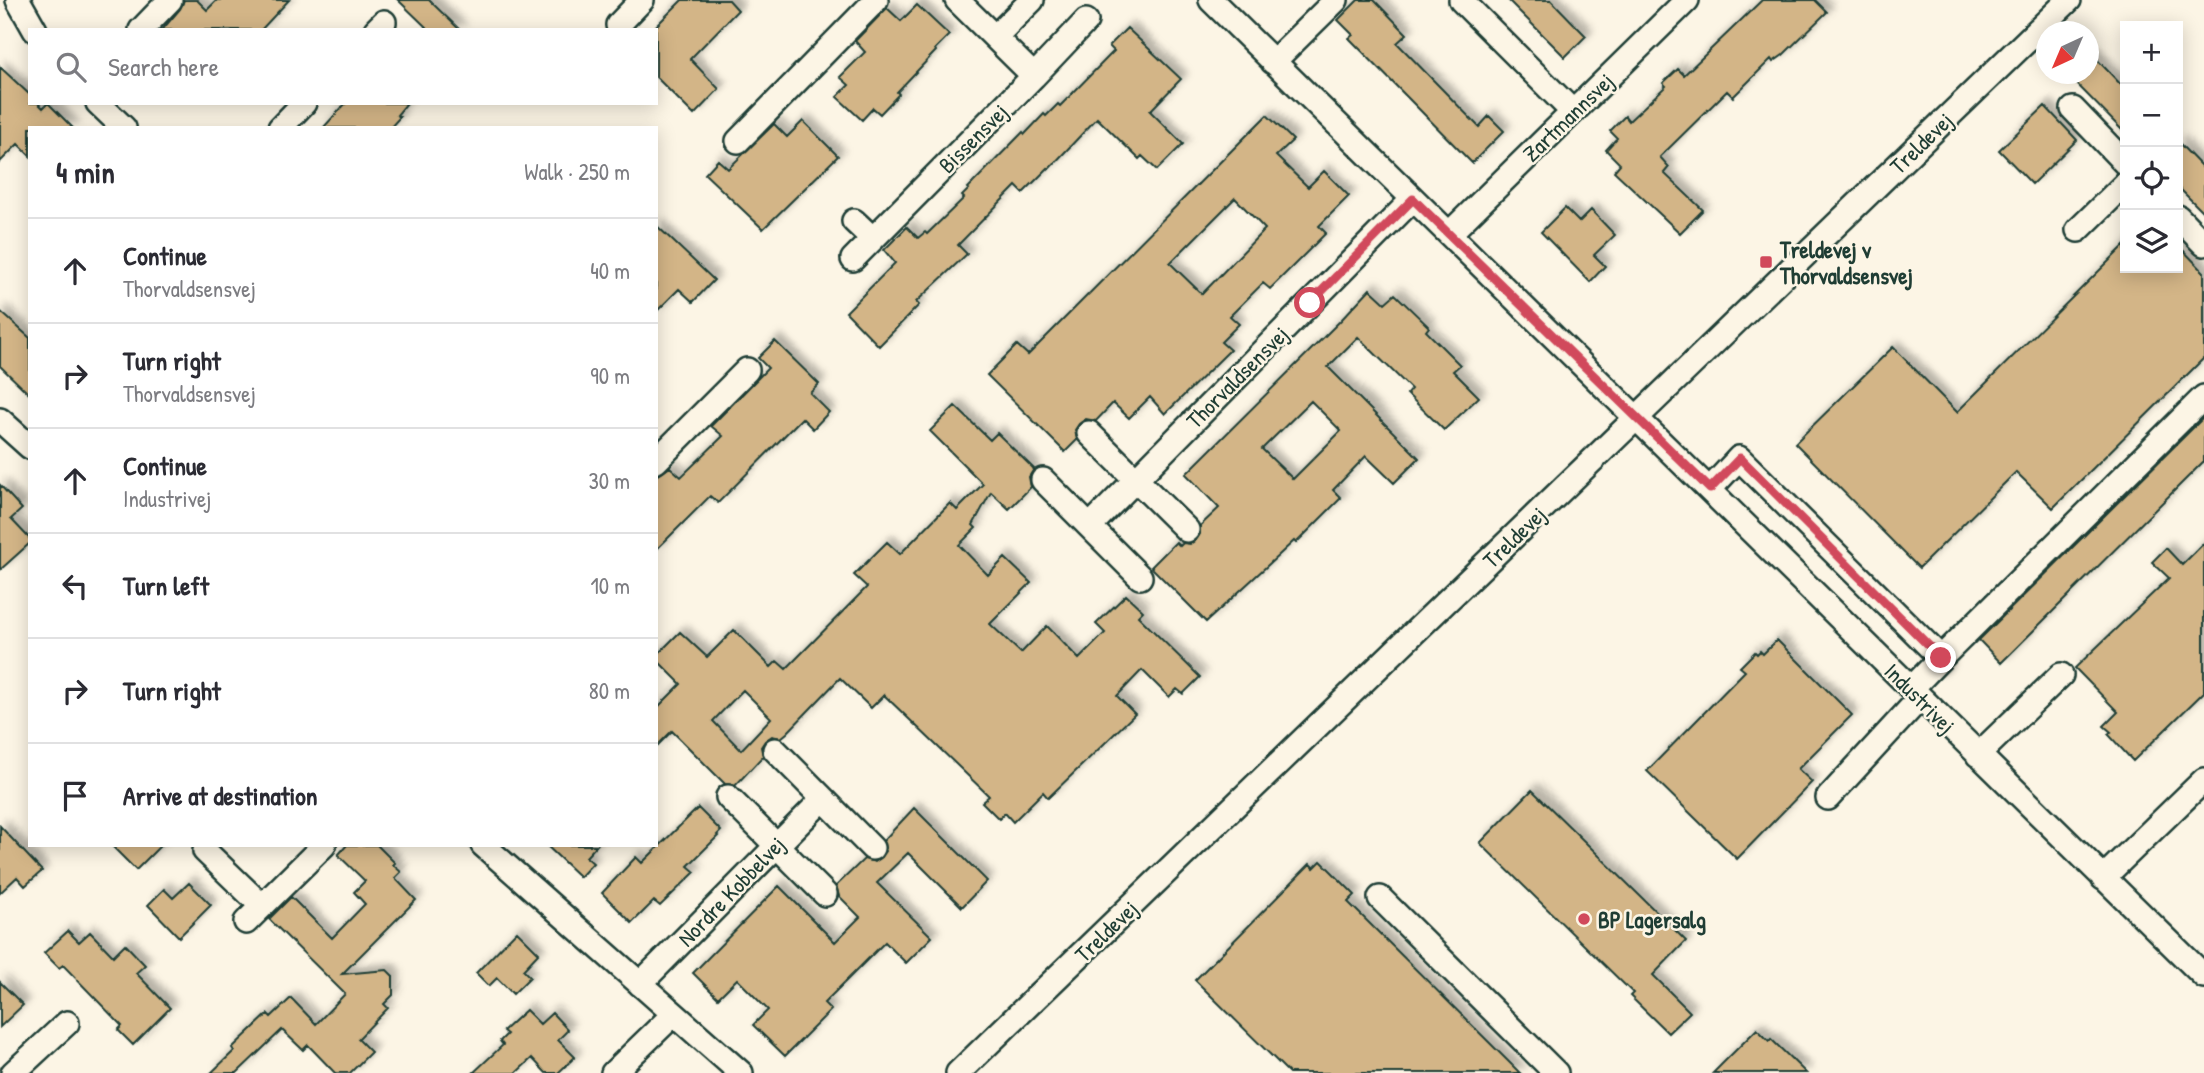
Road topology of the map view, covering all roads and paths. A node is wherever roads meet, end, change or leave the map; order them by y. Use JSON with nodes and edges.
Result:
{"nodes":[{"id":1,"x":18,"y":0,"type":"edge"},
{"id":2,"x":170,"y":0,"type":"edge"},
{"id":3,"x":642,"y":0,"type":"edge"},
{"id":4,"x":876,"y":0,"type":"edge"},
{"id":5,"x":957,"y":0,"type":"edge"},
{"id":6,"x":1032,"y":0,"type":"edge"},
{"id":7,"x":1211,"y":0,"type":"edge"},
{"id":8,"x":1336,"y":0,"type":"edge"},
{"id":9,"x":1461,"y":0,"type":"edge"},
{"id":10,"x":2069,"y":0,"type":"edge"},
{"id":11,"x":1681,"y":2,"type":"edge"},
{"id":12,"x":1086,"y":21,"type":"dead end"},
{"id":13,"x":618,"y":25,"type":"dead end"},
{"id":14,"x":34,"y":28,"type":"edge"},
{"id":15,"x":143,"y":28,"type":"edge"},
{"id":16,"x":995,"y":37,"type":"junction"},
{"id":17,"x":1273,"y":62,"type":"junction"},
{"id":18,"x":1034,"y":76,"type":"junction"},
{"id":19,"x":101,"y":105,"type":"edge"},
{"id":20,"x":302,"y":105,"type":"edge"},
{"id":21,"x":2073,"y":109,"type":"dead end"},
{"id":22,"x":1573,"y":112,"type":"junction"},
{"id":23,"x":122,"y":126,"type":"edge"},
{"id":24,"x":282,"y":126,"type":"edge"},
{"id":25,"x":738,"y":141,"type":"dead end"},
{"id":26,"x":2120,"y":158,"type":"edge"},
{"id":27,"x":2120,"y":189,"type":"edge"},
{"id":28,"x":1413,"y":199,"type":"junction"},
{"id":29,"x":854,"y":221,"type":"dead end"},
{"id":30,"x":2183,"y":222,"type":"edge"},
{"id":31,"x":2078,"y":230,"type":"dead end"},
{"id":32,"x":1449,"y":234,"type":"junction"},
{"id":33,"x":873,"y":240,"type":"junction"},
{"id":34,"x":2204,"y":244,"type":"edge"},
{"id":35,"x":853,"y":259,"type":"dead end"},
{"id":36,"x":747,"y":370,"type":"dead end"},
{"id":37,"x":2204,"y":397,"type":"edge"},
{"id":38,"x":1637,"y":419,"type":"junction"},
{"id":39,"x":3,"y":428,"type":"edge"},
{"id":40,"x":1089,"y":433,"type":"dead end"},
{"id":41,"x":28,"y":446,"type":"edge"},
{"id":42,"x":658,"y":459,"type":"edge"},
{"id":43,"x":1042,"y":480,"type":"dead end"},
{"id":44,"x":1136,"y":480,"type":"junction"},
{"id":45,"x":1710,"y":489,"type":"junction"},
{"id":46,"x":1090,"y":526,"type":"junction"},
{"id":47,"x":1188,"y":530,"type":"dead end"},
{"id":48,"x":1140,"y":577,"type":"dead end"},
{"id":49,"x":1941,"y":658,"type":"junction"},
{"id":50,"x":2061,"y":675,"type":"dead end"},
{"id":51,"x":1916,"y":693,"type":"junction"},
{"id":52,"x":775,"y":750,"type":"dead end"},
{"id":53,"x":1978,"y":755,"type":"junction"},
{"id":54,"x":2204,"y":780,"type":"edge"},
{"id":55,"x":728,"y":797,"type":"dead end"},
{"id":56,"x":1828,"y":798,"type":"dead end"},
{"id":57,"x":822,"y":799,"type":"junction"},
{"id":58,"x":776,"y":845,"type":"junction"},
{"id":59,"x":322,"y":847,"type":"edge"},
{"id":60,"x":485,"y":847,"type":"edge"},
{"id":61,"x":872,"y":848,"type":"dead end"},
{"id":62,"x":205,"y":851,"type":"dead end"},
{"id":63,"x":2103,"y":878,"type":"junction"},
{"id":64,"x":825,"y":894,"type":"dead end"},
{"id":65,"x":1380,"y":898,"type":"dead end"},
{"id":66,"x":2204,"y":976,"type":"edge"},
{"id":67,"x":640,"y":984,"type":"junction"},
{"id":68,"x":674,"y":1014,"type":"junction"},
{"id":69,"x":67,"y":1023,"type":"dead end"},
{"id":70,"x":13,"y":1073,"type":"edge"},
{"id":71,"x":613,"y":1073,"type":"edge"},
{"id":72,"x":741,"y":1073,"type":"edge"},
{"id":73,"x":958,"y":1073,"type":"edge"},
{"id":74,"x":1556,"y":1073,"type":"edge"}],
"edges":[{"from":1,"to":14,"type":"street"},
{"from":2,"to":15,"type":"street"},
{"from":3,"to":13,"type":"street"},
{"from":4,"to":25,"type":"street"},
{"from":5,"to":16,"type":"street"},
{"from":6,"to":16,"type":"street"},
{"from":7,"to":17,"type":"street"},
{"from":8,"to":17,"type":"street"},
{"from":9,"to":22,"type":"street"},
{"from":10,"to":38,"type":"street","name":"Treldevej"},
{"from":11,"to":22,"type":"street","name":"Zartmannsvej"},
{"from":12,"to":18,"type":"street","name":"Bissensvej"},
{"from":16,"to":18,"type":"street"},
{"from":17,"to":28,"type":"street"},
{"from":18,"to":33,"type":"street","name":"Bissensvej"},
{"from":19,"to":23,"type":"street"},
{"from":20,"to":24,"type":"street"},
{"from":21,"to":26,"type":"street"},
{"from":22,"to":32,"type":"street","name":"Zartmannsvej"},
{"from":27,"to":31,"type":"street"},
{"from":28,"to":32,"type":"street"},
{"from":28,"to":44,"type":"street","name":"Thorvaldsensvej"},
{"from":29,"to":33,"type":"street"},
{"from":30,"to":34,"type":"street"},
{"from":32,"to":38,"type":"street"},
{"from":33,"to":35,"type":"street","name":"Bissensvej"},
{"from":36,"to":42,"type":"street"},
{"from":37,"to":49,"type":"street"},
{"from":38,"to":45,"type":"street","name":"Industrivej"},
{"from":38,"to":73,"type":"street","name":"Treldevej"},
{"from":39,"to":41,"type":"street"},
{"from":40,"to":44,"type":"street"},
{"from":43,"to":46,"type":"street"},
{"from":44,"to":46,"type":"street","name":"Thorvaldsensvej"},
{"from":44,"to":47,"type":"street"},
{"from":45,"to":49,"type":"street"},
{"from":45,"to":51,"type":"street","name":"Industrivej"},
{"from":46,"to":48,"type":"street"},
{"from":49,"to":51,"type":"street"},
{"from":50,"to":53,"type":"street"},
{"from":51,"to":53,"type":"street","name":"Industrivej"},
{"from":51,"to":56,"type":"street"},
{"from":52,"to":57,"type":"street"},
{"from":53,"to":63,"type":"street","name":"Industrivej"},
{"from":54,"to":63,"type":"street"},
{"from":55,"to":58,"type":"street"},
{"from":57,"to":58,"type":"street","name":"Nordre Kobbelvej"},
{"from":57,"to":61,"type":"street"},
{"from":58,"to":64,"type":"street"},
{"from":58,"to":67,"type":"street","name":"Nordre Kobbelvej"},
{"from":59,"to":62,"type":"street"},
{"from":60,"to":67,"type":"street"},
{"from":63,"to":66,"type":"street","name":"Industrivej"},
{"from":65,"to":74,"type":"street"},
{"from":67,"to":68,"type":"street"},
{"from":68,"to":71,"type":"street"},
{"from":68,"to":72,"type":"street"},
{"from":69,"to":70,"type":"street"}]}
